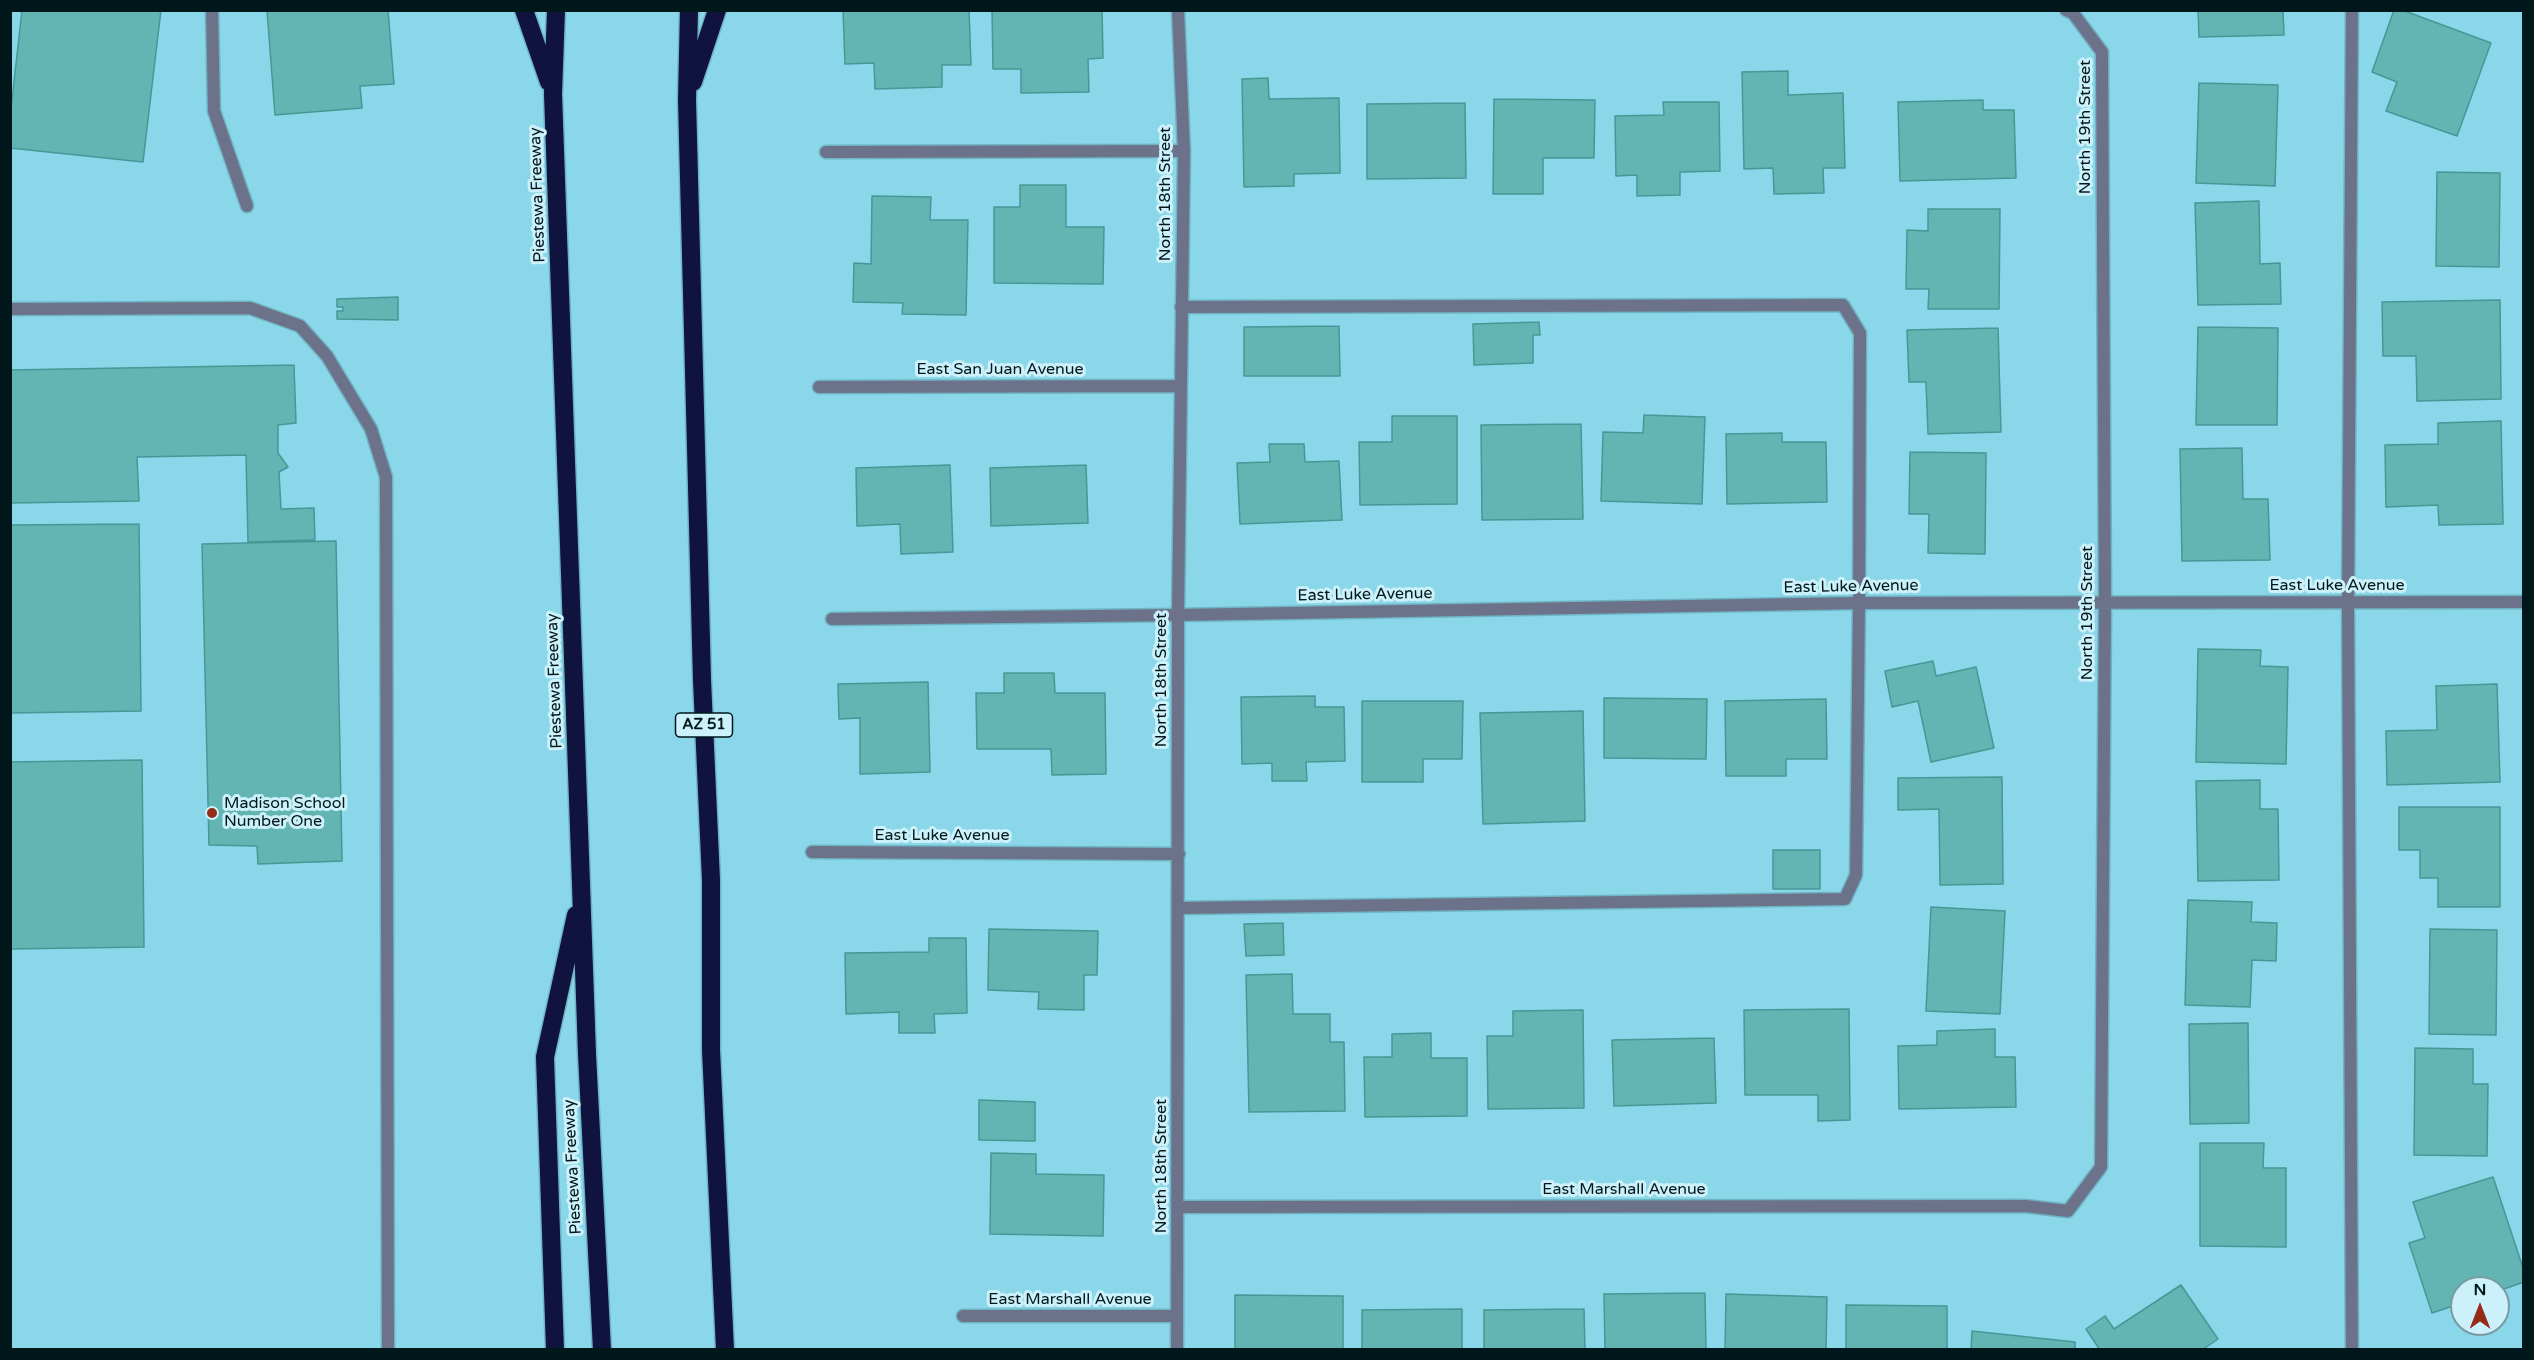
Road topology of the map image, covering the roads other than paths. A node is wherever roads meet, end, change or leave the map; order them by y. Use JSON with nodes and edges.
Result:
{"nodes":[{"id":1,"x":212,"y":10,"type":"edge"},
{"id":2,"x":524,"y":10,"type":"edge"},
{"id":3,"x":556,"y":10,"type":"edge"},
{"id":4,"x":689,"y":10,"type":"edge"},
{"id":5,"x":717,"y":10,"type":"edge"},
{"id":6,"x":1178,"y":10,"type":"edge"},
{"id":7,"x":2352,"y":10,"type":"edge"},
{"id":8,"x":2070,"y":12,"type":"edge"},
{"id":9,"x":553,"y":94,"type":"junction"},
{"id":10,"x":687,"y":100,"type":"junction"},
{"id":11,"x":1184,"y":151,"type":"junction"},
{"id":12,"x":826,"y":152,"type":"dead end"},
{"id":13,"x":247,"y":206,"type":"dead end"},
{"id":14,"x":1181,"y":308,"type":"junction"},
{"id":15,"x":10,"y":309,"type":"edge"},
{"id":16,"x":1181,"y":386,"type":"junction"},
{"id":17,"x":819,"y":387,"type":"dead end"},
{"id":18,"x":2105,"y":602,"type":"junction"},
{"id":19,"x":2523,"y":602,"type":"edge"},
{"id":20,"x":1859,"y":603,"type":"junction"},
{"id":21,"x":2348,"y":603,"type":"junction"},
{"id":22,"x":1179,"y":615,"type":"junction"},
{"id":23,"x":832,"y":619,"type":"dead end"},
{"id":24,"x":812,"y":852,"type":"dead end"},
{"id":25,"x":1179,"y":854,"type":"junction"},
{"id":26,"x":581,"y":890,"type":"junction"},
{"id":27,"x":1179,"y":908,"type":"junction"},
{"id":28,"x":1179,"y":1207,"type":"junction"},
{"id":29,"x":2068,"y":1211,"type":"joint"},
{"id":30,"x":963,"y":1316,"type":"dead end"},
{"id":31,"x":1177,"y":1316,"type":"junction"},
{"id":32,"x":388,"y":1350,"type":"edge"},
{"id":33,"x":555,"y":1350,"type":"edge"},
{"id":34,"x":602,"y":1350,"type":"edge"},
{"id":35,"x":724,"y":1350,"type":"edge"},
{"id":36,"x":1177,"y":1350,"type":"edge"},
{"id":37,"x":2352,"y":1350,"type":"edge"}],
"edges":[{"from":1,"to":13,"type":"street"},
{"from":2,"to":9,"type":"highway"},
{"from":3,"to":9,"type":"highway","name":"Piestewa Freeway"},
{"from":4,"to":10,"type":"highway","number":"AZ 51"},
{"from":5,"to":10,"type":"highway"},
{"from":6,"to":11,"type":"street","name":"North 18th Street"},
{"from":7,"to":21,"type":"street"},
{"from":8,"to":18,"type":"street","name":"North 19th Street"},
{"from":9,"to":26,"type":"highway","name":"Piestewa Freeway"},
{"from":10,"to":35,"type":"highway","number":"AZ 51"},
{"from":11,"to":12,"type":"street"},
{"from":11,"to":14,"type":"street","name":"North 18th Street"},
{"from":14,"to":16,"type":"street","name":"North 18th Street"},
{"from":14,"to":20,"type":"street"},
{"from":15,"to":32,"type":"street"},
{"from":16,"to":17,"type":"street","name":"East San Juan Avenue"},
{"from":16,"to":22,"type":"street","name":"North 18th Street"},
{"from":18,"to":20,"type":"street","name":"East Luke Avenue"},
{"from":18,"to":21,"type":"street","name":"East Luke Avenue"},
{"from":18,"to":29,"type":"street","name":"North 19th Street"},
{"from":19,"to":21,"type":"street","name":"East Luke Avenue"},
{"from":20,"to":22,"type":"street","name":"East Luke Avenue"},
{"from":20,"to":27,"type":"street"},
{"from":21,"to":37,"type":"street"},
{"from":22,"to":23,"type":"street","name":"East Luke Avenue"},
{"from":22,"to":25,"type":"street","name":"North 18th Street"},
{"from":24,"to":25,"type":"street","name":"East Luke Avenue"},
{"from":25,"to":27,"type":"street","name":"North 18th Street"},
{"from":26,"to":33,"type":"highway"},
{"from":26,"to":34,"type":"highway","name":"Piestewa Freeway"},
{"from":27,"to":28,"type":"street","name":"North 18th Street"},
{"from":28,"to":29,"type":"street","name":"East Marshall Avenue"},
{"from":28,"to":31,"type":"street","name":"North 18th Street"},
{"from":30,"to":31,"type":"street","name":"East Marshall Avenue"},
{"from":31,"to":36,"type":"street","name":"North 18th Street"}]}
